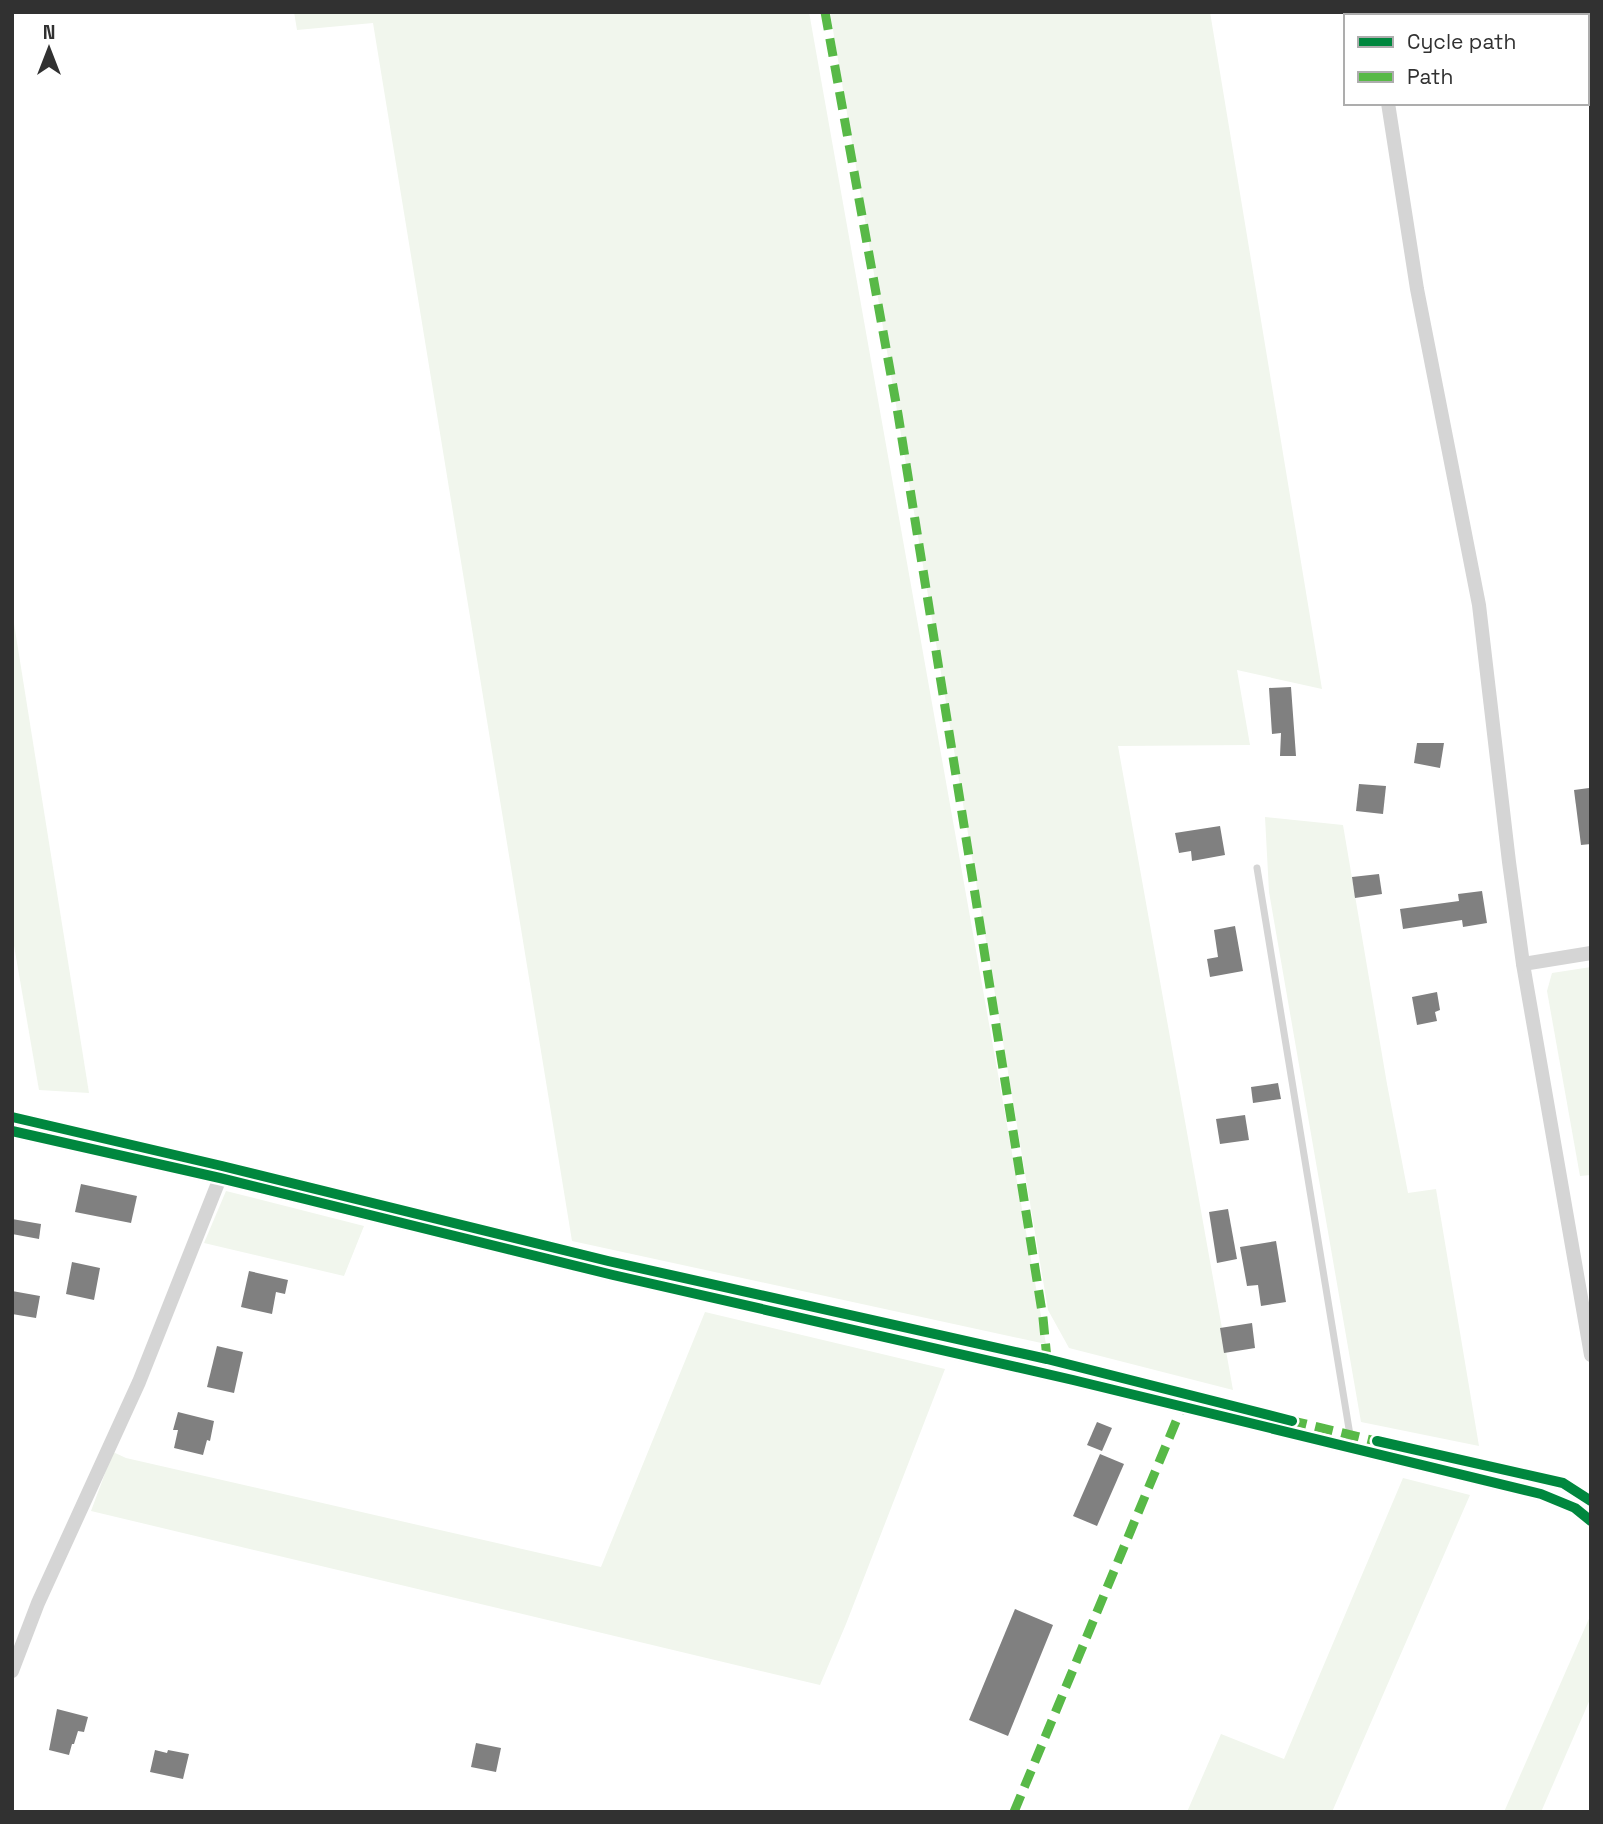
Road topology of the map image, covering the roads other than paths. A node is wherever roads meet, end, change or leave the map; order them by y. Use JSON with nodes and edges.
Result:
{"nodes":[{"id":1,"x":1388,"y":105,"type":"edge"},
{"id":2,"x":1257,"y":868,"type":"dead end"},
{"id":3,"x":1591,"y":953,"type":"edge"},
{"id":4,"x":1523,"y":964,"type":"junction"},
{"id":5,"x":12,"y":1131,"type":"edge"},
{"id":6,"x":220,"y":1178,"type":"junction"},
{"id":7,"x":1591,"y":1355,"type":"edge"},
{"id":8,"x":1347,"y":1446,"type":"junction"},
{"id":9,"x":1591,"y":1521,"type":"edge"},
{"id":10,"x":12,"y":1671,"type":"edge"}],
"edges":[{"from":1,"to":4,"type":"street"},
{"from":2,"to":8,"type":"lane"},
{"from":3,"to":4,"type":"street"},
{"from":4,"to":7,"type":"street"},
{"from":5,"to":6,"type":"street"},
{"from":6,"to":8,"type":"street"},
{"from":6,"to":10,"type":"street"},
{"from":8,"to":9,"type":"street"}]}
